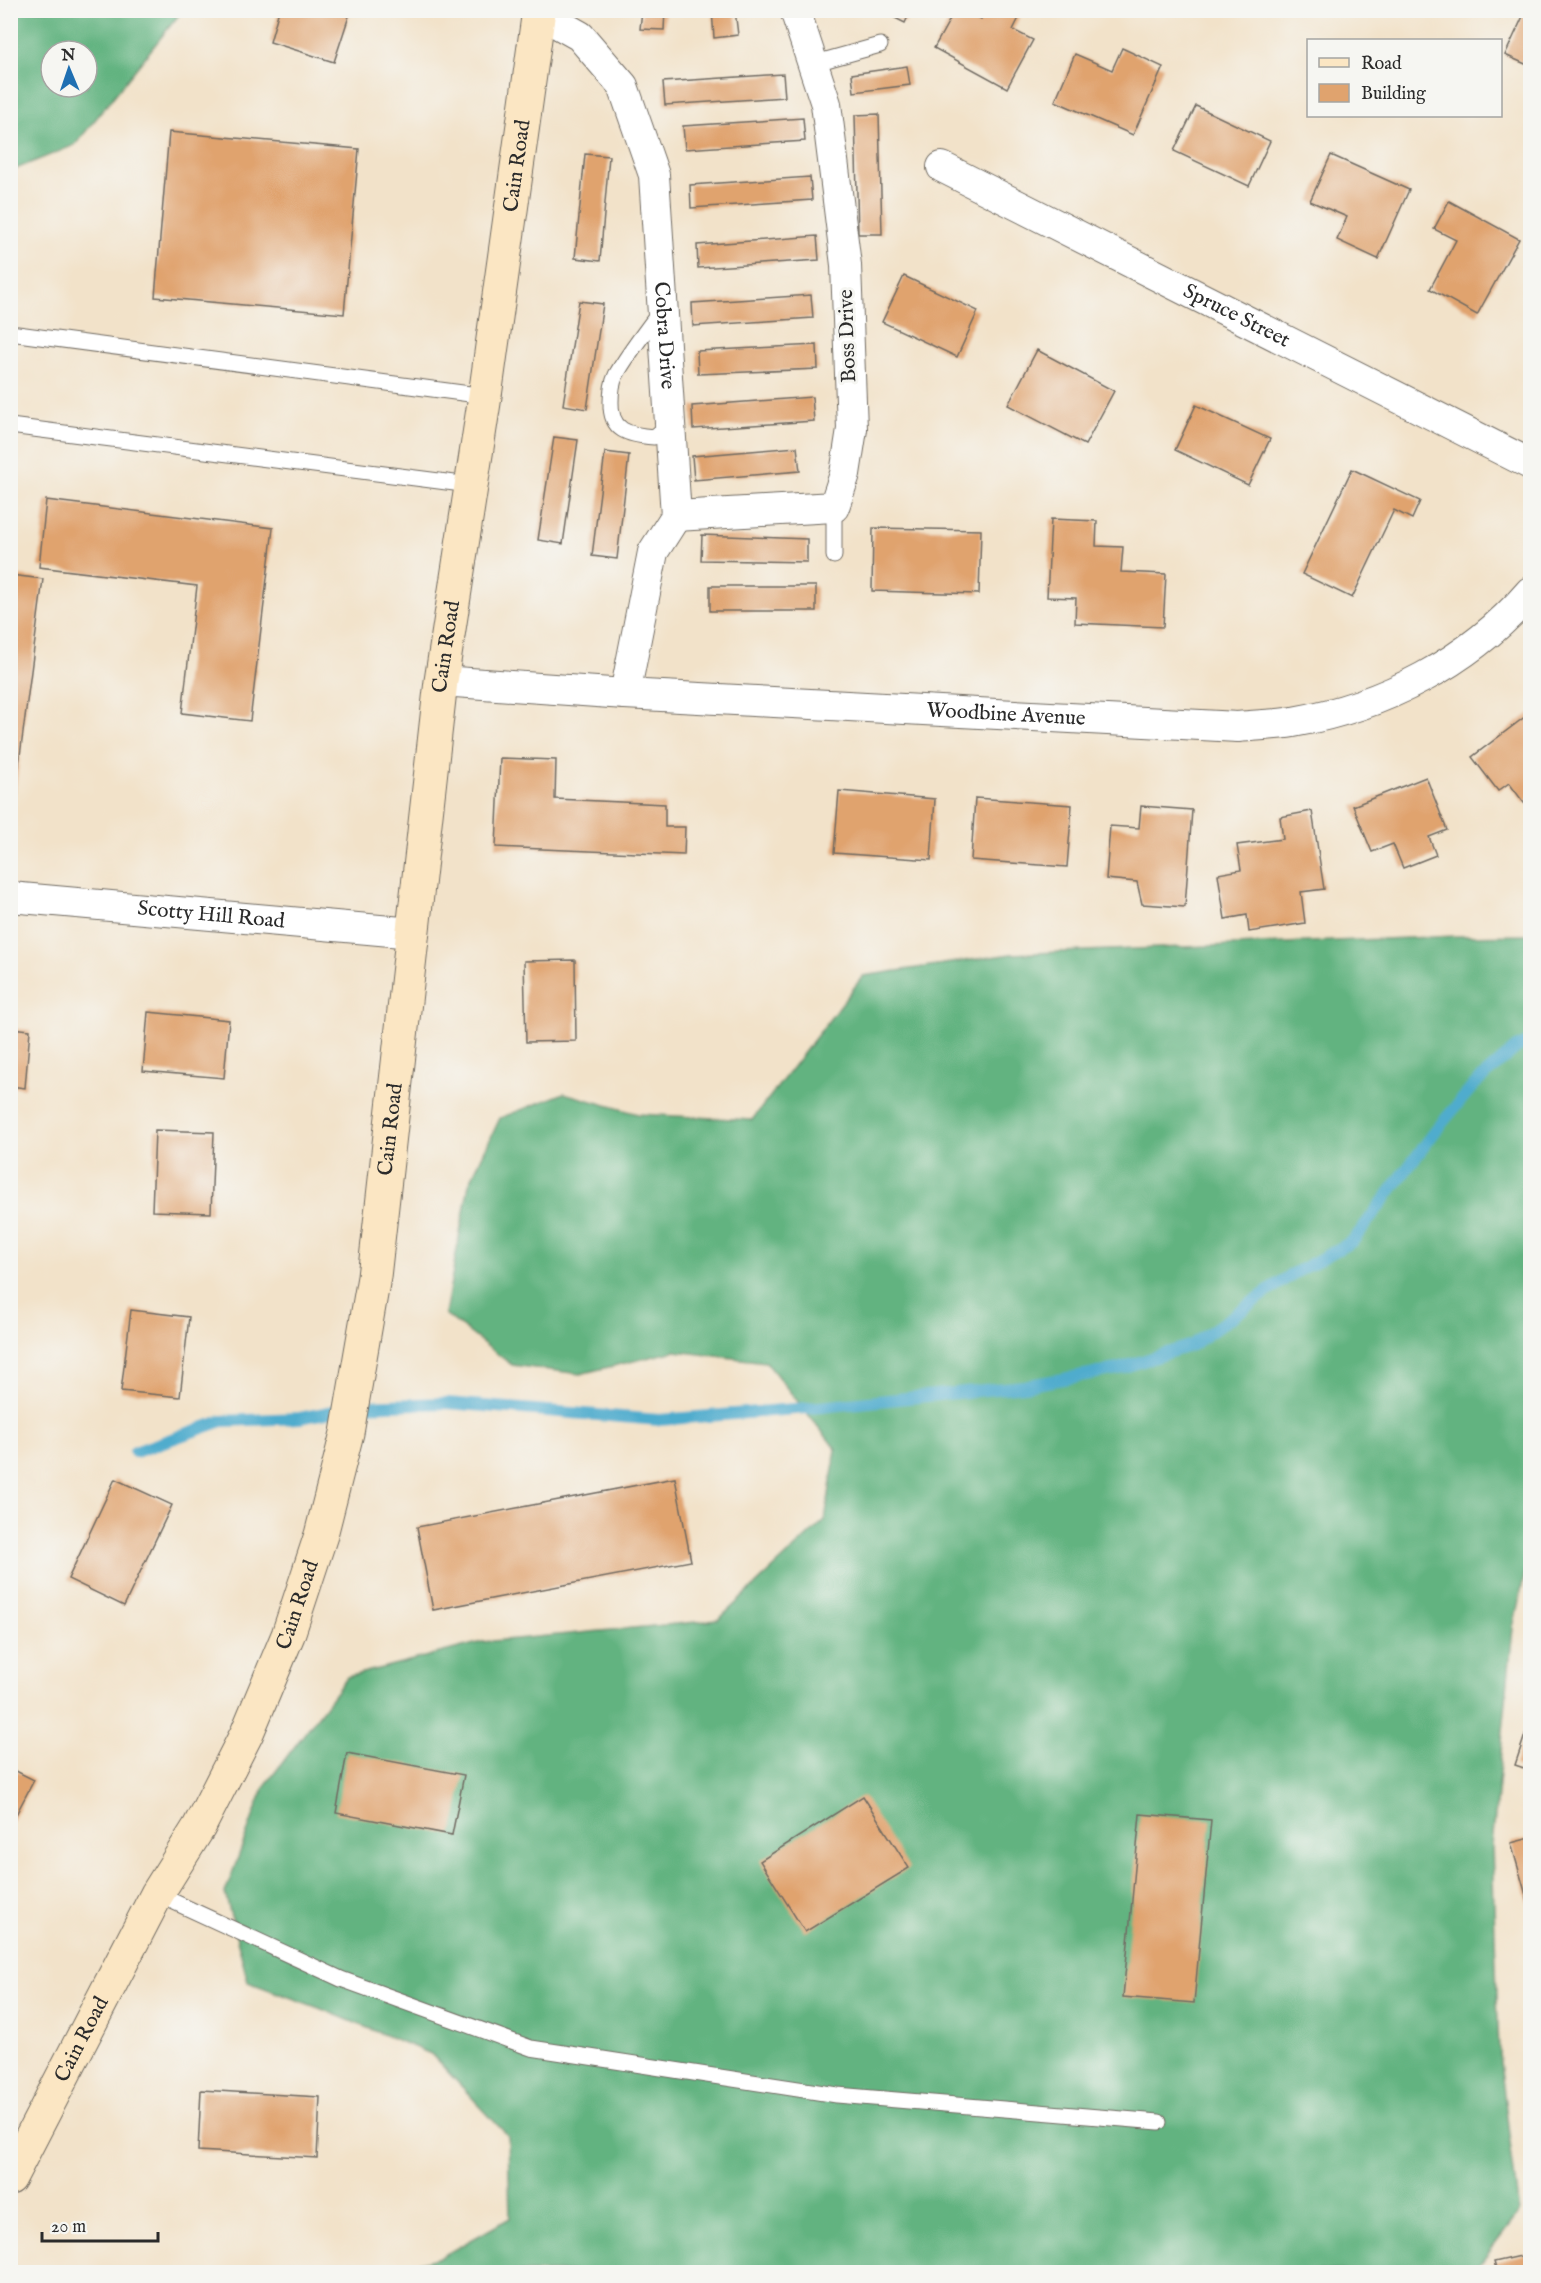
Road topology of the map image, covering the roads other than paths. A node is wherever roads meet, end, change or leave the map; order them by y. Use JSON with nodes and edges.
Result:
{"nodes":[{"id":1,"x":795,"y":10,"type":"edge"},
{"id":2,"x":539,"y":12,"type":"edge"},
{"id":3,"x":880,"y":45,"type":"dead end"},
{"id":4,"x":812,"y":64,"type":"junction"},
{"id":5,"x":942,"y":167,"type":"dead end"},
{"id":6,"x":662,"y":307,"type":"junction"},
{"id":7,"x":10,"y":333,"type":"edge"},
{"id":8,"x":485,"y":396,"type":"junction"},
{"id":9,"x":670,"y":424,"type":"junction"},
{"id":10,"x":10,"y":426,"type":"edge"},
{"id":11,"x":1530,"y":464,"type":"edge"},
{"id":12,"x":470,"y":485,"type":"junction"},
{"id":13,"x":834,"y":507,"type":"junction"},
{"id":14,"x":676,"y":516,"type":"junction"},
{"id":15,"x":834,"y":556,"type":"dead end"},
{"id":16,"x":1530,"y":592,"type":"edge"},
{"id":17,"x":441,"y":681,"type":"junction"},
{"id":18,"x":625,"y":694,"type":"junction"},
{"id":19,"x":10,"y":897,"type":"edge"},
{"id":20,"x":413,"y":933,"type":"junction"},
{"id":21,"x":157,"y":1894,"type":"junction"},
{"id":22,"x":1159,"y":2122,"type":"dead end"},
{"id":23,"x":10,"y":2178,"type":"edge"}],
"edges":[{"from":1,"to":4,"type":"street","name":"Boss Drive"},
{"from":2,"to":6,"type":"street","name":"Cobra Drive"},
{"from":2,"to":8,"type":"main road","name":"Cain Road"},
{"from":3,"to":4,"type":"lane"},
{"from":4,"to":13,"type":"street","name":"Boss Drive"},
{"from":5,"to":11,"type":"street","name":"Spruce Street"},
{"from":6,"to":9,"type":"street","name":"Cobra Drive"},
{"from":6,"to":9,"type":"lane"},
{"from":7,"to":8,"type":"lane"},
{"from":8,"to":12,"type":"main road","name":"Cain Road"},
{"from":9,"to":14,"type":"street","name":"Cobra Drive"},
{"from":10,"to":12,"type":"lane"},
{"from":12,"to":17,"type":"main road","name":"Cain Road"},
{"from":13,"to":14,"type":"street"},
{"from":13,"to":15,"type":"lane"},
{"from":14,"to":18,"type":"street"},
{"from":16,"to":18,"type":"street","name":"Woodbine Avenue"},
{"from":17,"to":18,"type":"street","name":"Woodbine Avenue"},
{"from":17,"to":20,"type":"main road","name":"Cain Road"},
{"from":19,"to":20,"type":"street","name":"Scotty Hill Road"},
{"from":20,"to":21,"type":"main road","name":"Cain Road"},
{"from":21,"to":22,"type":"lane"},
{"from":21,"to":23,"type":"main road","name":"Cain Road"}]}
